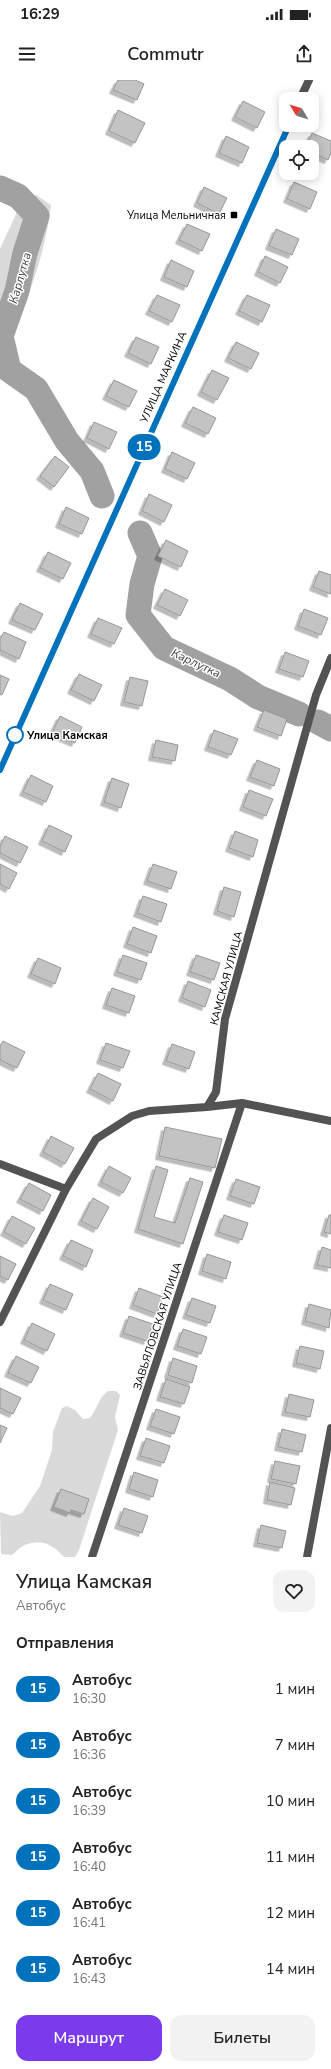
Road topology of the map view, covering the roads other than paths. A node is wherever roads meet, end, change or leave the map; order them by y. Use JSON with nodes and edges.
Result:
{"nodes":[{"id":1,"x":309,"y":80,"type":"edge"},
{"id":2,"x":303,"y":92,"type":"edge"},
{"id":3,"x":286,"y":132,"type":"edge"},
{"id":4,"x":331,"y":658,"type":"edge"},
{"id":5,"x":0,"y":770,"type":"edge"},
{"id":6,"x":242,"y":1103,"type":"junction"},
{"id":7,"x":207,"y":1107,"type":"junction"},
{"id":8,"x":331,"y":1121,"type":"edge"},
{"id":9,"x":0,"y":1164,"type":"edge"},
{"id":10,"x":66,"y":1189,"type":"junction"},
{"id":11,"x":0,"y":1322,"type":"edge"},
{"id":12,"x":331,"y":1428,"type":"edge"},
{"id":13,"x":92,"y":1557,"type":"edge"},
{"id":14,"x":307,"y":1557,"type":"edge"}],
"edges":[{"from":1,"to":2,"type":"street"},
{"from":3,"to":5,"type":"street","name":"УЛИЦА МАРКИНА"},
{"from":4,"to":7,"type":"street","name":"КАМСКАЯ УЛИЦА"},
{"from":6,"to":7,"type":"street"},
{"from":6,"to":8,"type":"street"},
{"from":6,"to":13,"type":"street","name":"ЗАВЬЯЛОВСКАЯ УЛИЦА"},
{"from":7,"to":10,"type":"street"},
{"from":9,"to":10,"type":"street"},
{"from":10,"to":11,"type":"street"},
{"from":12,"to":14,"type":"street"}]}
